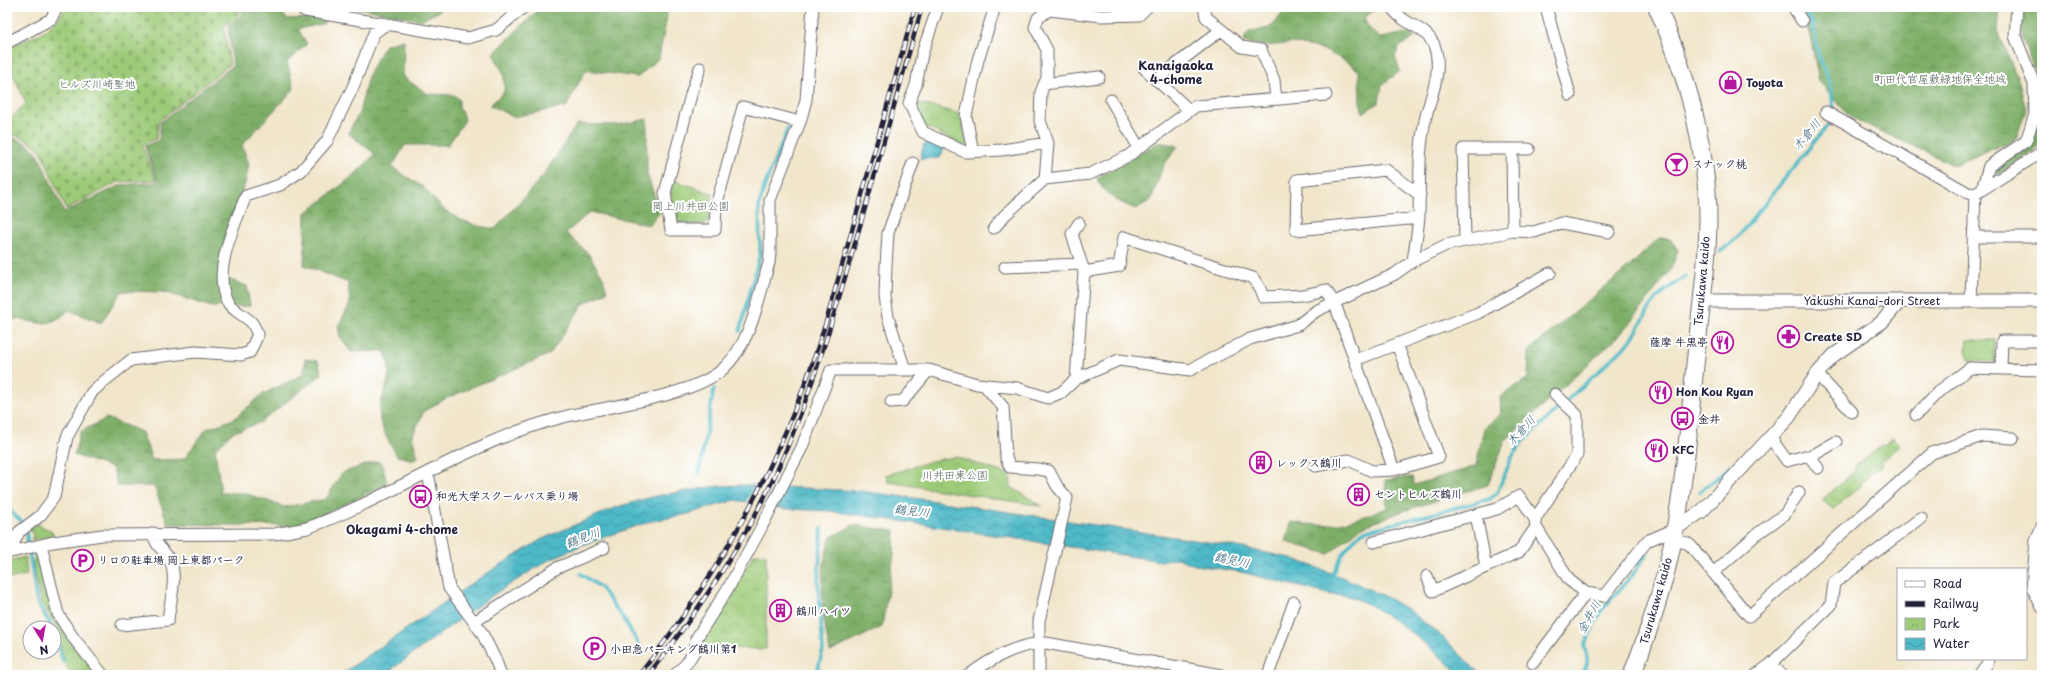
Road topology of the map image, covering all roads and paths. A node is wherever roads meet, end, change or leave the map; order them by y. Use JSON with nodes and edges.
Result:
{"nodes":[{"id":1,"x":57,"y":7,"type":"edge"},
{"id":2,"x":300,"y":7,"type":"edge"},
{"id":3,"x":524,"y":7,"type":"edge"},
{"id":4,"x":813,"y":7,"type":"edge"},
{"id":5,"x":938,"y":7,"type":"edge"},
{"id":6,"x":995,"y":7,"type":"edge"},
{"id":7,"x":1148,"y":7,"type":"edge"},
{"id":8,"x":1204,"y":7,"type":"edge"},
{"id":9,"x":1392,"y":7,"type":"edge"},
{"id":10,"x":1546,"y":7,"type":"edge"},
{"id":11,"x":1657,"y":7,"type":"edge"},
{"id":12,"x":1794,"y":7,"type":"edge"},
{"id":13,"x":2017,"y":7,"type":"edge"},
{"id":14,"x":1049,"y":9,"type":"edge"},
{"id":15,"x":1802,"y":21,"type":"dead end"},
{"id":16,"x":386,"y":24,"type":"junction"},
{"id":17,"x":1221,"y":30,"type":"junction"},
{"id":18,"x":7,"y":43,"type":"edge"},
{"id":19,"x":700,"y":68,"type":"dead end"},
{"id":20,"x":1144,"y":68,"type":"dead end"},
{"id":21,"x":1099,"y":77,"type":"dead end"},
{"id":22,"x":1156,"y":80,"type":"junction"},
{"id":23,"x":1044,"y":84,"type":"junction"},
{"id":24,"x":1326,"y":95,"type":"dead end"},
{"id":25,"x":1570,"y":95,"type":"dead end"},
{"id":26,"x":1276,"y":99,"type":"junction"},
{"id":27,"x":1111,"y":100,"type":"dead end"},
{"id":28,"x":1189,"y":110,"type":"junction"},
{"id":29,"x":1826,"y":112,"type":"dead end"},
{"id":30,"x":798,"y":121,"type":"junction"},
{"id":31,"x":1048,"y":143,"type":"junction"},
{"id":32,"x":1139,"y":148,"type":"junction"},
{"id":33,"x":1512,"y":149,"type":"junction"},
{"id":34,"x":1529,"y":149,"type":"dead end"},
{"id":35,"x":973,"y":152,"type":"junction"},
{"id":36,"x":2042,"y":152,"type":"edge"},
{"id":37,"x":913,"y":163,"type":"dead end"},
{"id":38,"x":1045,"y":179,"type":"junction"},
{"id":39,"x":1979,"y":192,"type":"junction"},
{"id":40,"x":1420,"y":195,"type":"junction"},
{"id":41,"x":1419,"y":218,"type":"junction"},
{"id":42,"x":1079,"y":223,"type":"dead end"},
{"id":43,"x":994,"y":228,"type":"dead end"},
{"id":44,"x":1512,"y":230,"type":"junction"},
{"id":45,"x":1609,"y":232,"type":"dead end"},
{"id":46,"x":1973,"y":237,"type":"junction"},
{"id":47,"x":2042,"y":237,"type":"edge"},
{"id":48,"x":1464,"y":240,"type":"junction"},
{"id":49,"x":1413,"y":261,"type":"junction"},
{"id":50,"x":1006,"y":267,"type":"dead end"},
{"id":51,"x":1083,"y":268,"type":"junction"},
{"id":52,"x":1550,"y":273,"type":"dead end"},
{"id":53,"x":1701,"y":301,"type":"junction"},
{"id":54,"x":1900,"y":301,"type":"junction"},
{"id":55,"x":1971,"y":301,"type":"junction"},
{"id":56,"x":2042,"y":301,"type":"edge"},
{"id":57,"x":1335,"y":304,"type":"junction"},
{"id":58,"x":2042,"y":341,"type":"edge"},
{"id":59,"x":1397,"y":344,"type":"junction"},
{"id":60,"x":1355,"y":360,"type":"junction"},
{"id":61,"x":2001,"y":368,"type":"junction"},
{"id":62,"x":905,"y":370,"type":"junction"},
{"id":63,"x":929,"y":370,"type":"junction"},
{"id":64,"x":2042,"y":370,"type":"edge"},
{"id":65,"x":1817,"y":374,"type":"junction"},
{"id":66,"x":1076,"y":379,"type":"junction"},
{"id":67,"x":985,"y":386,"type":"junction"},
{"id":68,"x":1557,"y":396,"type":"dead end"},
{"id":69,"x":891,"y":402,"type":"dead end"},
{"id":70,"x":1852,"y":412,"type":"dead end"},
{"id":71,"x":1916,"y":415,"type":"dead end"},
{"id":72,"x":1770,"y":437,"type":"junction"},
{"id":73,"x":2013,"y":438,"type":"dead end"},
{"id":74,"x":1836,"y":442,"type":"dead end"},
{"id":75,"x":1810,"y":457,"type":"junction"},
{"id":76,"x":1315,"y":466,"type":"dead end"},
{"id":77,"x":1818,"y":468,"type":"dead end"},
{"id":78,"x":1394,"y":470,"type":"junction"},
{"id":79,"x":428,"y":473,"type":"junction"},
{"id":80,"x":1799,"y":492,"type":"dead end"},
{"id":81,"x":1476,"y":515,"type":"junction"},
{"id":82,"x":1922,"y":518,"type":"dead end"},
{"id":83,"x":1536,"y":523,"type":"junction"},
{"id":84,"x":2042,"y":526,"type":"edge"},
{"id":85,"x":154,"y":534,"type":"junction"},
{"id":86,"x":1674,"y":535,"type":"junction"},
{"id":87,"x":1374,"y":542,"type":"dead end"},
{"id":88,"x":604,"y":548,"type":"dead end"},
{"id":89,"x":24,"y":549,"type":"edge"},
{"id":90,"x":1486,"y":567,"type":"junction"},
{"id":91,"x":1713,"y":573,"type":"junction"},
{"id":92,"x":1427,"y":576,"type":"dead end"},
{"id":93,"x":2029,"y":587,"type":"edge"},
{"id":94,"x":1586,"y":593,"type":"junction"},
{"id":95,"x":1294,"y":602,"type":"dead end"},
{"id":96,"x":2042,"y":607,"type":"edge"},
{"id":97,"x":472,"y":620,"type":"junction"},
{"id":98,"x":122,"y":625,"type":"dead end"},
{"id":99,"x":1038,"y":644,"type":"junction"},
{"id":100,"x":1988,"y":660,"type":"edge"},
{"id":101,"x":1533,"y":663,"type":"dead end"},
{"id":102,"x":1771,"y":664,"type":"junction"},
{"id":103,"x":103,"y":675,"type":"edge"},
{"id":104,"x":501,"y":675,"type":"edge"},
{"id":105,"x":675,"y":675,"type":"edge"},
{"id":106,"x":969,"y":675,"type":"edge"},
{"id":107,"x":1039,"y":675,"type":"edge"},
{"id":108,"x":1222,"y":675,"type":"edge"},
{"id":109,"x":1268,"y":675,"type":"edge"},
{"id":110,"x":1632,"y":675,"type":"edge"},
{"id":111,"x":1756,"y":675,"type":"edge"},
{"id":112,"x":1782,"y":675,"type":"edge"},
{"id":113,"x":1979,"y":675,"type":"edge"}],
"edges":[{"from":1,"to":18,"type":"street"},
{"from":2,"to":16,"type":"street"},
{"from":3,"to":16,"type":"street"},
{"from":4,"to":30,"type":"street"},
{"from":5,"to":35,"type":"street"},
{"from":6,"to":35,"type":"street"},
{"from":7,"to":14,"type":"street"},
{"from":8,"to":17,"type":"street"},
{"from":9,"to":40,"type":"street"},
{"from":10,"to":25,"type":"street"},
{"from":11,"to":53,"type":"main road","name":"Tsurukawa kaido"},
{"from":12,"to":15,"type":"street"},
{"from":13,"to":39,"type":"street"},
{"from":14,"to":23,"type":"street"},
{"from":16,"to":89,"type":"street"},
{"from":17,"to":22,"type":"street"},
{"from":17,"to":26,"type":"street"},
{"from":19,"to":30,"type":"street"},
{"from":20,"to":22,"type":"street"},
{"from":21,"to":23,"type":"street"},
{"from":22,"to":28,"type":"street"},
{"from":23,"to":31,"type":"street"},
{"from":24,"to":26,"type":"street"},
{"from":26,"to":28,"type":"street"},
{"from":27,"to":32,"type":"street"},
{"from":28,"to":32,"type":"street"},
{"from":29,"to":39,"type":"street"},
{"from":30,"to":79,"type":"street"},
{"from":31,"to":35,"type":"street"},
{"from":31,"to":38,"type":"street"},
{"from":32,"to":38,"type":"street"},
{"from":33,"to":34,"type":"street"},
{"from":33,"to":44,"type":"street"},
{"from":33,"to":48,"type":"street"},
{"from":36,"to":39,"type":"street"},
{"from":37,"to":62,"type":"street"},
{"from":38,"to":43,"type":"street"},
{"from":39,"to":46,"type":"street"},
{"from":40,"to":41,"type":"street"},
{"from":40,"to":41,"type":"street"},
{"from":41,"to":49,"type":"street"},
{"from":42,"to":51,"type":"street"},
{"from":44,"to":45,"type":"street"},
{"from":44,"to":48,"type":"street"},
{"from":46,"to":47,"type":"street"},
{"from":46,"to":55,"type":"street"},
{"from":48,"to":49,"type":"street"},
{"from":49,"to":57,"type":"street"},
{"from":50,"to":51,"type":"street"},
{"from":51,"to":57,"type":"street"},
{"from":51,"to":66,"type":"street"},
{"from":52,"to":59,"type":"street"},
{"from":53,"to":54,"type":"street","name":"Yakushi Kanai-dori Street"},
{"from":53,"to":86,"type":"main road","name":"Tsurukawa kaido"},
{"from":54,"to":55,"type":"street","name":"Yakushi Kanai-dori Street"},
{"from":54,"to":65,"type":"street"},
{"from":55,"to":56,"type":"street","name":"Yakushi Kanai-dori Street"},
{"from":57,"to":60,"type":"street"},
{"from":57,"to":66,"type":"street"},
{"from":58,"to":61,"type":"street"},
{"from":59,"to":60,"type":"street"},
{"from":59,"to":78,"type":"street"},
{"from":60,"to":78,"type":"street"},
{"from":61,"to":64,"type":"street"},
{"from":61,"to":71,"type":"street"},
{"from":62,"to":63,"type":"street"},
{"from":62,"to":105,"type":"street"},
{"from":63,"to":67,"type":"street"},
{"from":63,"to":69,"type":"street"},
{"from":65,"to":70,"type":"street"},
{"from":65,"to":72,"type":"street"},
{"from":66,"to":67,"type":"street"},
{"from":67,"to":99,"type":"street"},
{"from":68,"to":83,"type":"street"},
{"from":72,"to":75,"type":"street"},
{"from":72,"to":86,"type":"street"},
{"from":73,"to":91,"type":"street"},
{"from":74,"to":75,"type":"street"},
{"from":75,"to":77,"type":"street"},
{"from":76,"to":78,"type":"street"},
{"from":79,"to":85,"type":"street"},
{"from":79,"to":97,"type":"street"},
{"from":80,"to":91,"type":"street"},
{"from":81,"to":83,"type":"street"},
{"from":81,"to":87,"type":"street"},
{"from":81,"to":90,"type":"street"},
{"from":82,"to":102,"type":"street"},
{"from":83,"to":90,"type":"street"},
{"from":83,"to":94,"type":"street"},
{"from":84,"to":93,"type":"street"},
{"from":85,"to":89,"type":"street"},
{"from":85,"to":98,"type":"street"},
{"from":86,"to":91,"type":"street"},
{"from":86,"to":94,"type":"street"},
{"from":86,"to":110,"type":"main road","name":"Tsurukawa kaido"},
{"from":88,"to":97,"type":"street"},
{"from":89,"to":103,"type":"street"},
{"from":90,"to":92,"type":"street"},
{"from":93,"to":96,"type":"street"},
{"from":94,"to":101,"type":"street"},
{"from":95,"to":109,"type":"street"},
{"from":97,"to":104,"type":"street"},
{"from":99,"to":106,"type":"street"},
{"from":99,"to":107,"type":"street"},
{"from":99,"to":108,"type":"street"},
{"from":100,"to":113,"type":"street"},
{"from":102,"to":111,"type":"street"},
{"from":102,"to":112,"type":"street"}]}
